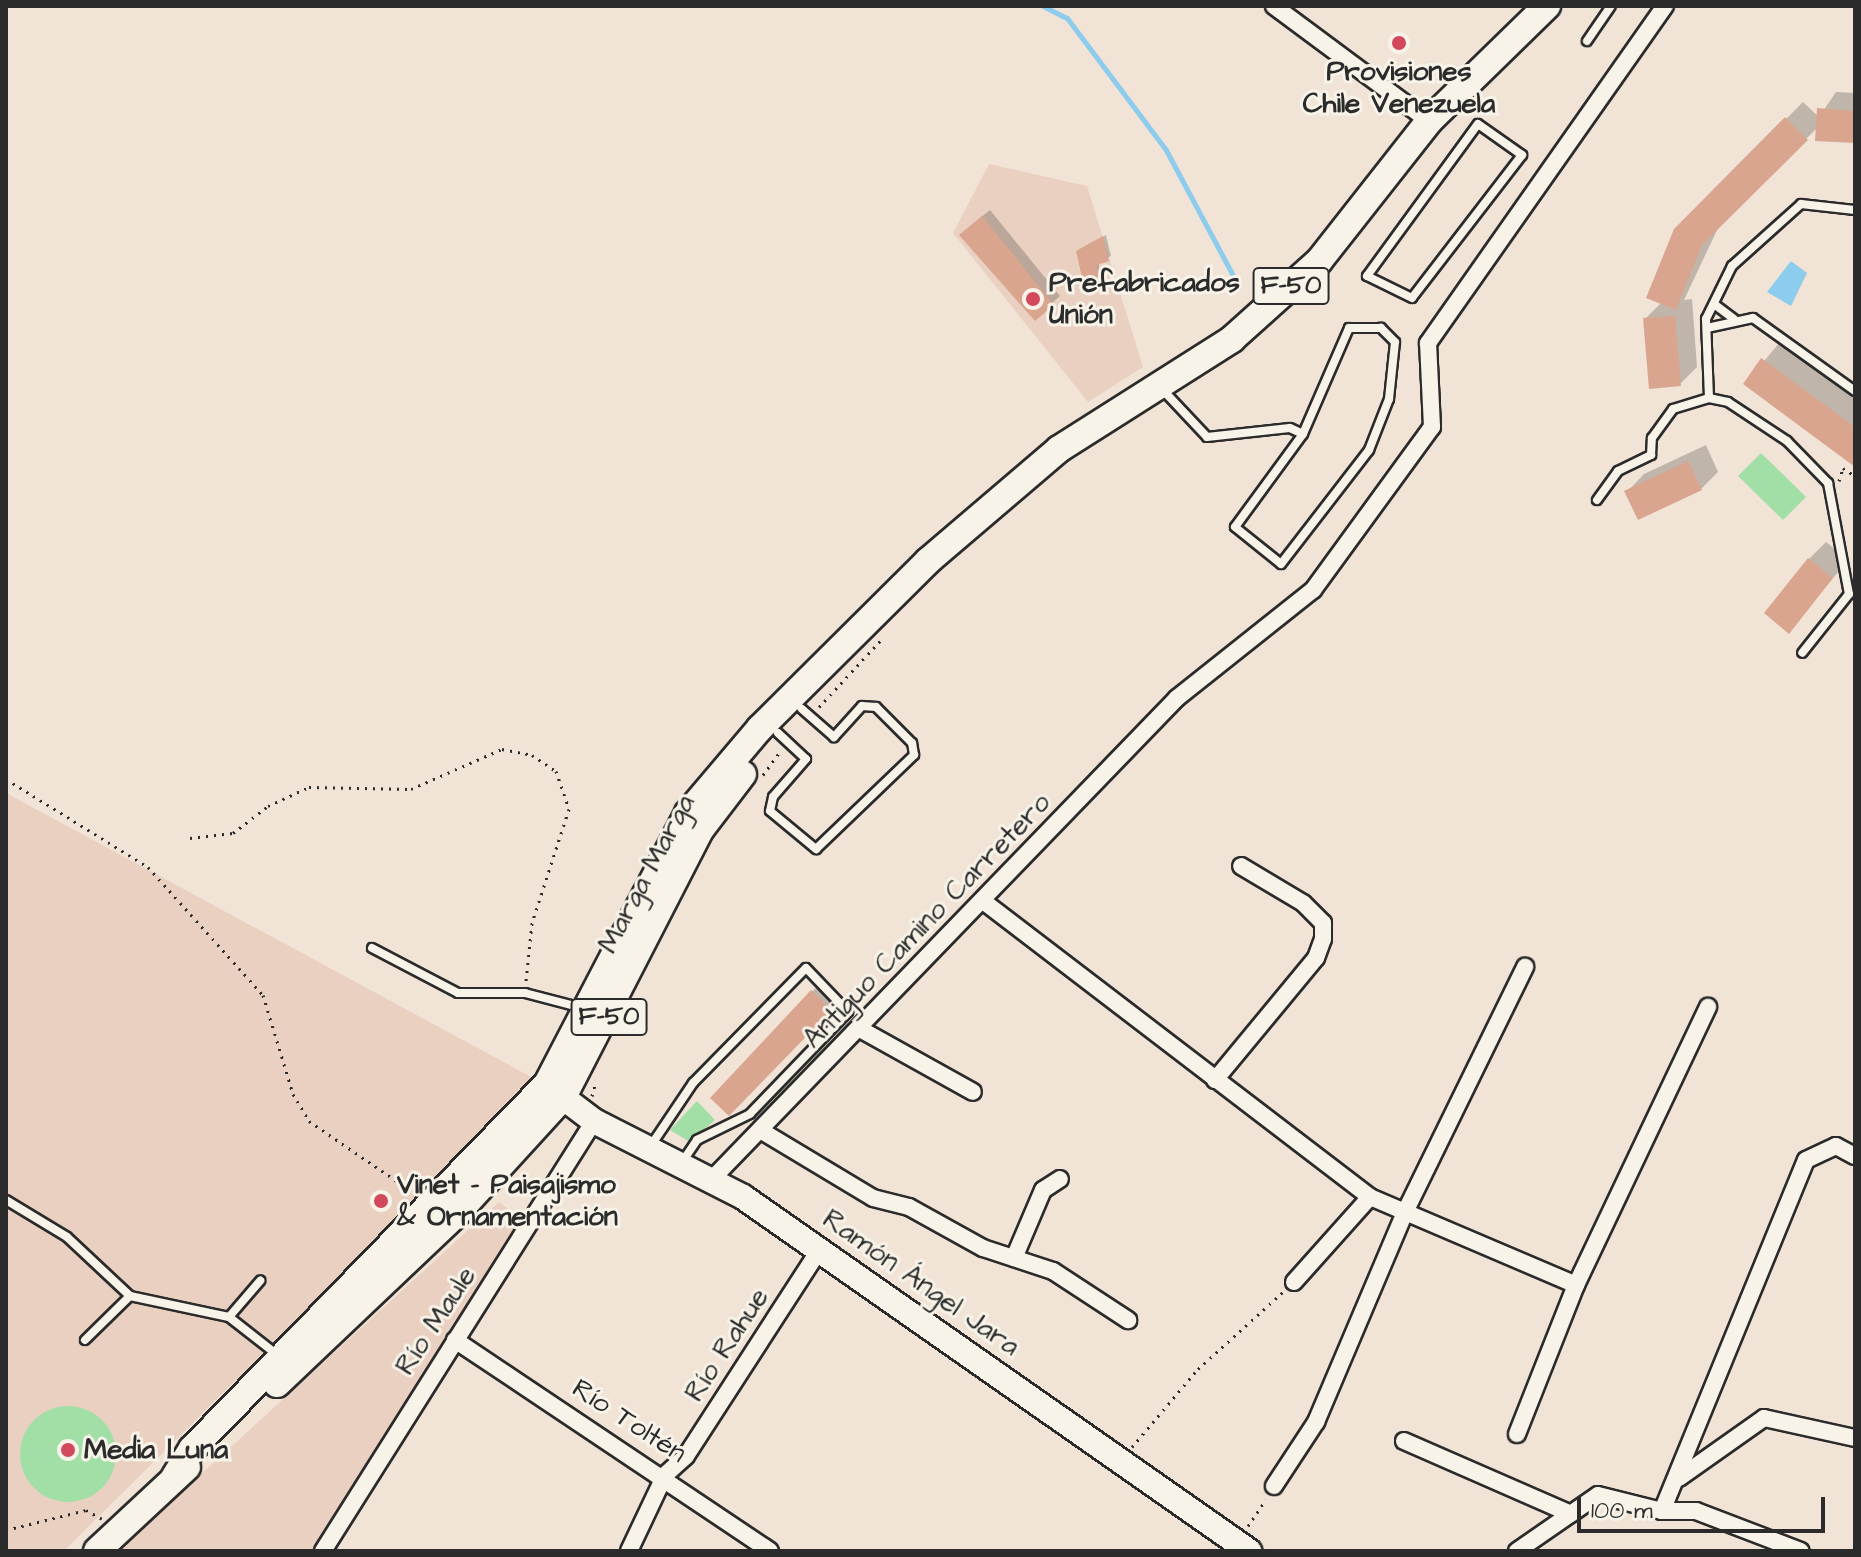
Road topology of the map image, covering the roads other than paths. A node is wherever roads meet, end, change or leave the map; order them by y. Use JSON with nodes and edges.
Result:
{"nodes":[{"id":1,"x":1274,"y":6,"type":"edge"},
{"id":2,"x":1547,"y":6,"type":"edge"},
{"id":3,"x":1611,"y":6,"type":"edge"},
{"id":4,"x":1665,"y":6,"type":"edge"},
{"id":5,"x":1587,"y":41,"type":"dead end"},
{"id":6,"x":1429,"y":121,"type":"junction"},
{"id":7,"x":1855,"y":210,"type":"edge"},
{"id":8,"x":1367,"y":276,"type":"joint"},
{"id":9,"x":1714,"y":304,"type":"junction"},
{"id":10,"x":1734,"y":319,"type":"junction"},
{"id":11,"x":1707,"y":328,"type":"junction"},
{"id":12,"x":1161,"y":388,"type":"junction"},
{"id":13,"x":1855,"y":391,"type":"edge"},
{"id":14,"x":1709,"y":398,"type":"junction"},
{"id":15,"x":1303,"y":434,"type":"junction"},
{"id":16,"x":1597,"y":500,"type":"dead end"},
{"id":17,"x":986,"y":514,"type":"junction"},
{"id":18,"x":1802,"y":653,"type":"dead end"},
{"id":19,"x":806,"y":713,"type":"junction"},
{"id":20,"x":783,"y":737,"type":"junction"},
{"id":21,"x":1241,"y":866,"type":"dead end"},
{"id":22,"x":983,"y":901,"type":"junction"},
{"id":23,"x":372,"y":948,"type":"dead end"},
{"id":24,"x":1525,"y":967,"type":"dead end"},
{"id":25,"x":1708,"y":1007,"type":"dead end"},
{"id":26,"x":590,"y":1010,"type":"junction"},
{"id":27,"x":860,"y":1029,"type":"junction"},
{"id":28,"x":1215,"y":1080,"type":"junction"},
{"id":29,"x":973,"y":1092,"type":"dead end"},
{"id":30,"x":571,"y":1104,"type":"junction"},
{"id":31,"x":760,"y":1130,"type":"junction"},
{"id":32,"x":649,"y":1147,"type":"junction"},
{"id":33,"x":1855,"y":1156,"type":"edge"},
{"id":34,"x":682,"y":1162,"type":"junction"},
{"id":35,"x":713,"y":1178,"type":"junction"},
{"id":36,"x":1060,"y":1179,"type":"dead end"},
{"id":37,"x":1370,"y":1197,"type":"junction"},
{"id":38,"x":6,"y":1200,"type":"edge"},
{"id":39,"x":1406,"y":1210,"type":"junction"},
{"id":40,"x":820,"y":1249,"type":"junction"},
{"id":41,"x":1014,"y":1258,"type":"junction"},
{"id":42,"x":260,"y":1281,"type":"dead end"},
{"id":43,"x":1294,"y":1282,"type":"road end"},
{"id":44,"x":1576,"y":1285,"type":"junction"},
{"id":45,"x":130,"y":1296,"type":"junction"},
{"id":46,"x":229,"y":1317,"type":"junction"},
{"id":47,"x":1128,"y":1320,"type":"dead end"},
{"id":48,"x":85,"y":1340,"type":"dead end"},
{"id":49,"x":455,"y":1340,"type":"junction"},
{"id":50,"x":280,"y":1357,"type":"junction"},
{"id":51,"x":1517,"y":1434,"type":"dead end"},
{"id":52,"x":1855,"y":1438,"type":"edge"},
{"id":53,"x":1404,"y":1441,"type":"dead end"},
{"id":54,"x":665,"y":1475,"type":"junction"},
{"id":55,"x":175,"y":1476,"type":"junction"},
{"id":56,"x":1678,"y":1479,"type":"junction"},
{"id":57,"x":1274,"y":1486,"type":"road end"},
{"id":58,"x":1662,"y":1511,"type":"junction"},
{"id":59,"x":1571,"y":1514,"type":"junction"},
{"id":60,"x":1244,"y":1547,"type":"edge"},
{"id":61,"x":97,"y":1551,"type":"edge"},
{"id":62,"x":323,"y":1551,"type":"edge"},
{"id":63,"x":629,"y":1551,"type":"edge"},
{"id":64,"x":770,"y":1551,"type":"edge"},
{"id":65,"x":1517,"y":1551,"type":"edge"},
{"id":66,"x":1801,"y":1551,"type":"edge"}],
"edges":[{"from":1,"to":6,"type":"street"},
{"from":2,"to":6,"type":"main road","name":"Marga Marga","number":"F-50"},
{"from":3,"to":5,"type":"lane"},
{"from":4,"to":22,"type":"street","name":"Antiguo Camino Carretero"},
{"from":6,"to":12,"type":"main road","name":"Marga Marga","number":"F-50"},
{"from":7,"to":9,"type":"lane"},
{"from":8,"to":8,"type":"lane"},
{"from":9,"to":10,"type":"lane"},
{"from":9,"to":11,"type":"lane"},
{"from":10,"to":11,"type":"lane"},
{"from":10,"to":13,"type":"lane"},
{"from":11,"to":14,"type":"lane"},
{"from":12,"to":15,"type":"lane"},
{"from":12,"to":17,"type":"main road","name":"Marga Marga","number":"F-50"},
{"from":14,"to":16,"type":"lane"},
{"from":14,"to":18,"type":"lane"},
{"from":15,"to":15,"type":"lane"},
{"from":17,"to":19,"type":"main road","name":"Marga Marga","number":"F-50"},
{"from":17,"to":26,"type":"main road","name":"Marga Marga","number":"F-50"},
{"from":19,"to":20,"type":"main road","name":"Marga Marga","number":"F-50"},
{"from":19,"to":20,"type":"lane"},
{"from":20,"to":30,"type":"main road","name":"Marga Marga","number":"F-50"},
{"from":21,"to":28,"type":"street"},
{"from":22,"to":27,"type":"street","name":"Antiguo Camino Carretero"},
{"from":22,"to":28,"type":"street"},
{"from":23,"to":26,"type":"lane"},
{"from":24,"to":39,"type":"street"},
{"from":25,"to":44,"type":"street"},
{"from":26,"to":30,"type":"main road","name":"Marga Marga","number":"F-50"},
{"from":27,"to":29,"type":"street"},
{"from":27,"to":31,"type":"street","name":"Antiguo Camino Carretero"},
{"from":28,"to":37,"type":"street"},
{"from":30,"to":32,"type":"main road","name":"Ramón Ángel Jara"},
{"from":30,"to":49,"type":"street","name":"Río Maule"},
{"from":30,"to":50,"type":"main road","name":"Marga Marga","number":"F-50"},
{"from":30,"to":55,"type":"main road","name":"Marga Marga","number":"F-50"},
{"from":31,"to":35,"type":"street","name":"Antiguo Camino Carretero"},
{"from":31,"to":41,"type":"street"},
{"from":32,"to":34,"type":"main road","name":"Ramón Ángel Jara"},
{"from":32,"to":34,"type":"lane"},
{"from":33,"to":56,"type":"street"},
{"from":34,"to":35,"type":"main road","name":"Ramón Ángel Jara"},
{"from":35,"to":40,"type":"main road","name":"Ramón Ángel Jara"},
{"from":36,"to":41,"type":"street"},
{"from":37,"to":39,"type":"street"},
{"from":37,"to":43,"type":"street"},
{"from":38,"to":45,"type":"lane"},
{"from":39,"to":44,"type":"street"},
{"from":39,"to":57,"type":"street"},
{"from":40,"to":54,"type":"street","name":"Río Rahue"},
{"from":40,"to":60,"type":"main road","name":"Ramón Ángel Jara"},
{"from":41,"to":47,"type":"street"},
{"from":42,"to":46,"type":"lane"},
{"from":44,"to":51,"type":"street"},
{"from":45,"to":46,"type":"lane"},
{"from":45,"to":48,"type":"lane"},
{"from":46,"to":50,"type":"lane"},
{"from":49,"to":54,"type":"street","name":"Río Toltén"},
{"from":49,"to":62,"type":"street","name":"Río Maule"},
{"from":50,"to":55,"type":"main road","name":"Marga Marga","number":"F-50"},
{"from":52,"to":56,"type":"street"},
{"from":53,"to":59,"type":"street"},
{"from":54,"to":63,"type":"street","name":"Río Rahue"},
{"from":54,"to":64,"type":"street","name":"Río Toltén"},
{"from":55,"to":61,"type":"main road","name":"Marga Marga","number":"F-50"},
{"from":56,"to":58,"type":"street"},
{"from":58,"to":59,"type":"street"},
{"from":58,"to":66,"type":"street"},
{"from":59,"to":65,"type":"street"}]}
